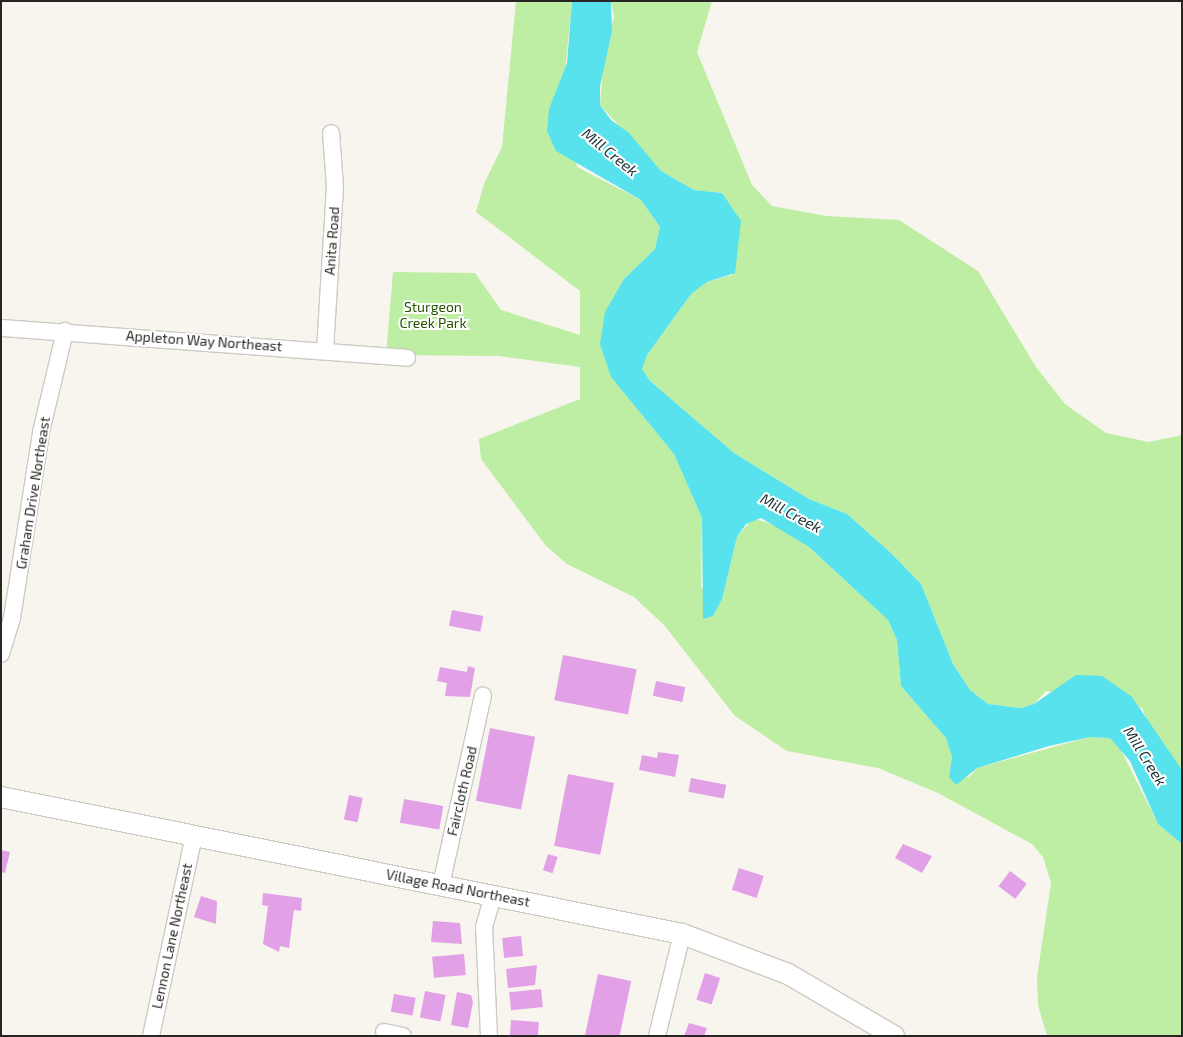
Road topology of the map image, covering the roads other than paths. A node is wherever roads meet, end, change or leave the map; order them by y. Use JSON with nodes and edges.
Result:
{"nodes":[{"id":1,"x":331,"y":133,"type":"dead end"},
{"id":2,"x":1,"y":328,"type":"edge"},
{"id":3,"x":65,"y":332,"type":"junction"},
{"id":4,"x":325,"y":350,"type":"junction"},
{"id":5,"x":408,"y":358,"type":"dead end"},
{"id":6,"x":1,"y":654,"type":"edge"},
{"id":7,"x":483,"y":696,"type":"dead end"},
{"id":8,"x":1,"y":797,"type":"edge"},
{"id":9,"x":194,"y":836,"type":"junction"},
{"id":10,"x":441,"y":885,"type":"junction"},
{"id":11,"x":493,"y":895,"type":"junction"},
{"id":12,"x":682,"y":934,"type":"junction"},
{"id":13,"x":384,"y":1032,"type":"dead end"},
{"id":14,"x":150,"y":1036,"type":"edge"},
{"id":15,"x":403,"y":1036,"type":"edge"},
{"id":16,"x":489,"y":1036,"type":"edge"},
{"id":17,"x":657,"y":1036,"type":"edge"},
{"id":18,"x":894,"y":1036,"type":"edge"}],
"edges":[{"from":1,"to":4,"type":"street","name":"Anita Road"},
{"from":2,"to":3,"type":"street","name":"Appleton Way Northeast"},
{"from":3,"to":4,"type":"street","name":"Appleton Way Northeast"},
{"from":3,"to":6,"type":"street","name":"Graham Drive Northeast"},
{"from":4,"to":5,"type":"street","name":"Appleton Way Northeast"},
{"from":7,"to":10,"type":"street","name":"Faircloth Road"},
{"from":8,"to":9,"type":"main road","name":"Village Road Northeast"},
{"from":9,"to":10,"type":"main road","name":"Village Road Northeast"},
{"from":9,"to":14,"type":"street","name":"Lennon Lane Northeast"},
{"from":10,"to":11,"type":"main road","name":"Village Road Northeast"},
{"from":11,"to":12,"type":"main road","name":"Village Road Northeast"},
{"from":11,"to":16,"type":"street"},
{"from":12,"to":17,"type":"street"},
{"from":12,"to":18,"type":"main road","name":"Village Road Northeast"},
{"from":13,"to":15,"type":"street"}]}
